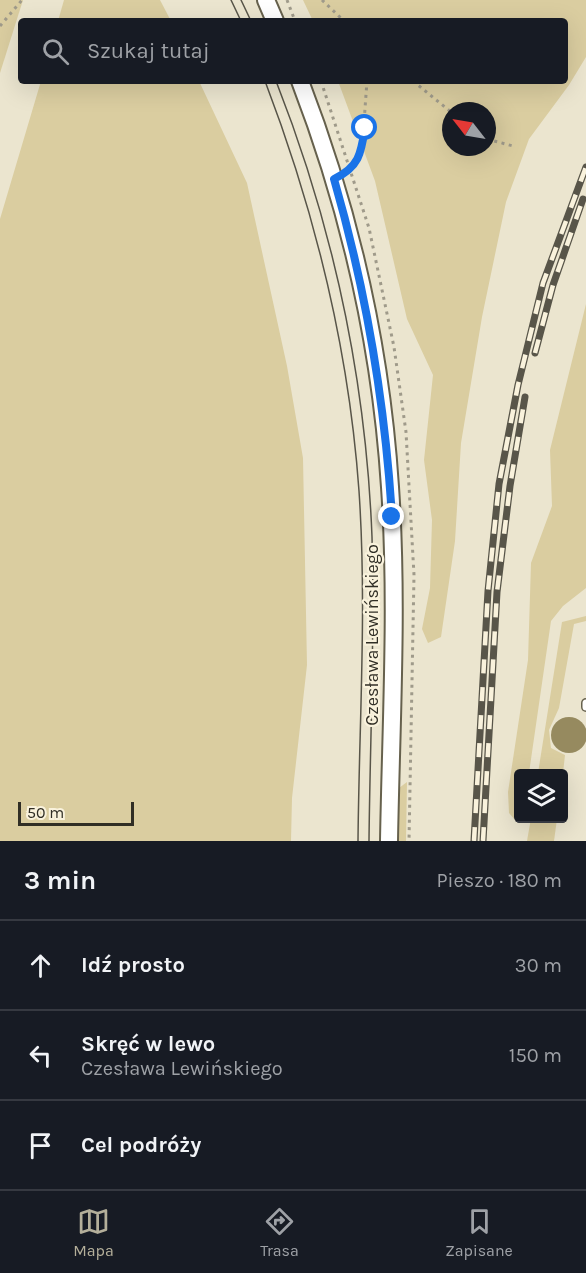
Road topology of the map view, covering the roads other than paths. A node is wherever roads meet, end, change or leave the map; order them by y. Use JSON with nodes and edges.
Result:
{"nodes":[{"id":1,"x":266,"y":0,"type":"edge"},
{"id":2,"x":274,"y":18,"type":"edge"},
{"id":3,"x":301,"y":84,"type":"edge"},
{"id":4,"x":389,"y":841,"type":"edge"}],
"edges":[{"from":1,"to":2,"type":"street"},
{"from":3,"to":4,"type":"street","name":"Czesława Lewińskiego"}]}
